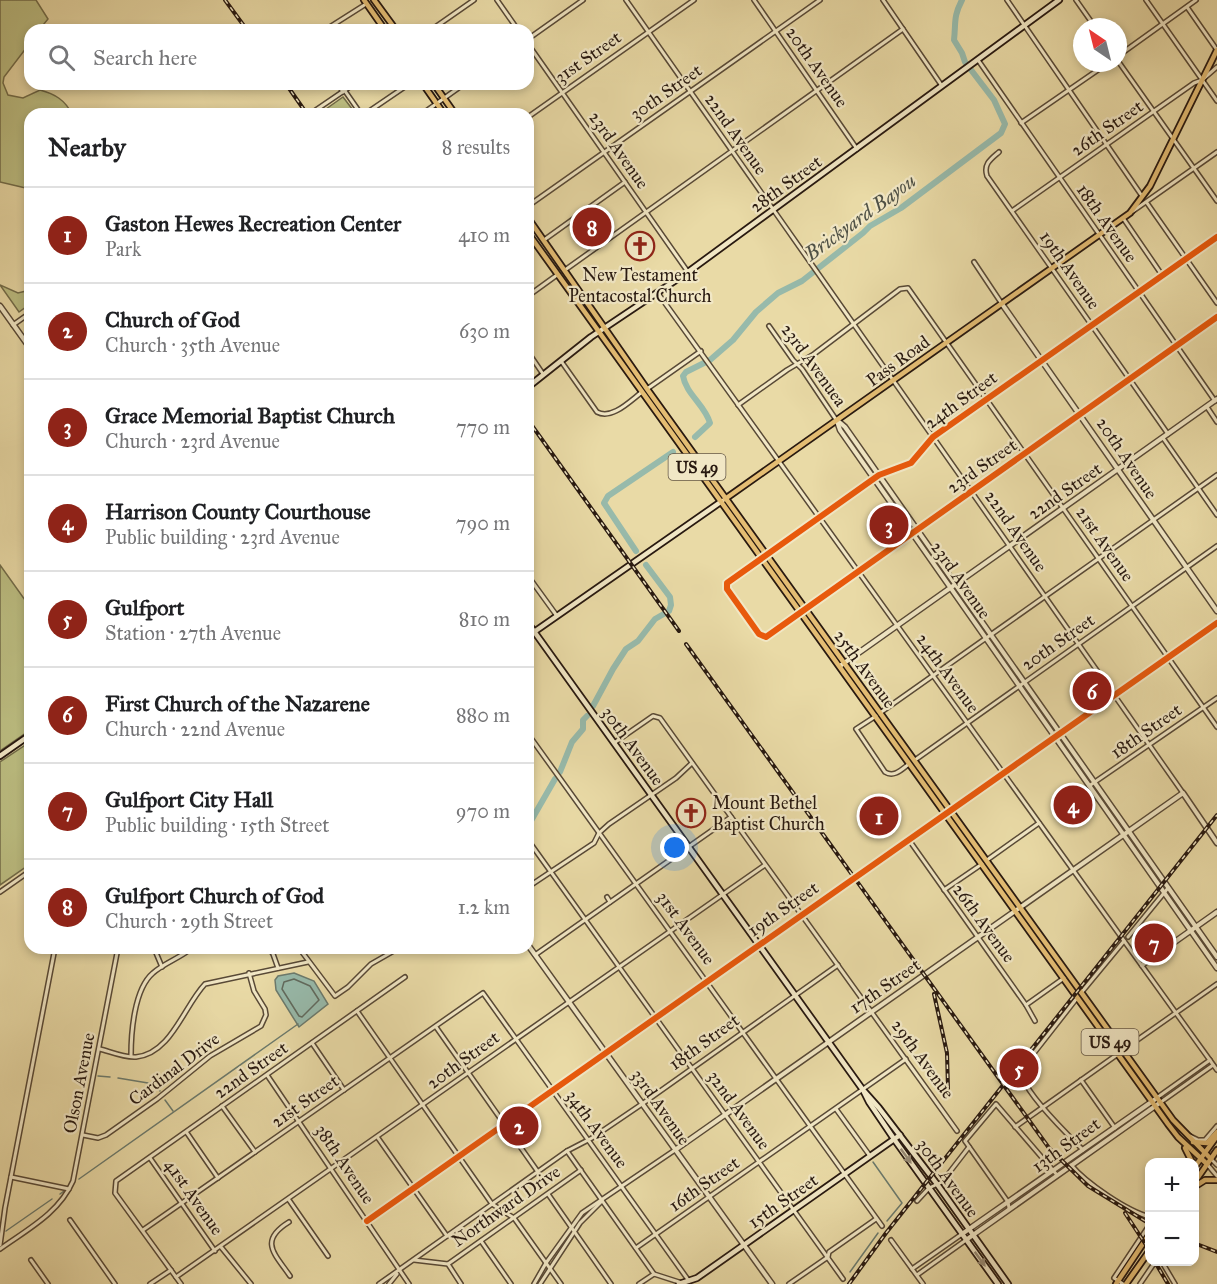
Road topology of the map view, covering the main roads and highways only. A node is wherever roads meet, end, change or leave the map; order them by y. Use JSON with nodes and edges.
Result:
{"nodes":[{"id":1,"x":373,"y":0,"type":"edge"},
{"id":2,"x":1059,"y":0,"type":"edge"},
{"id":3,"x":365,"y":2,"type":"edge"},
{"id":4,"x":381,"y":24,"type":"edge"},
{"id":5,"x":391,"y":24,"type":"edge"},
{"id":6,"x":1217,"y":50,"type":"edge"},
{"id":7,"x":427,"y":90,"type":"edge"},
{"id":8,"x":438,"y":90,"type":"edge"},
{"id":9,"x":440,"y":108,"type":"edge"},
{"id":10,"x":451,"y":108,"type":"edge"},
{"id":11,"x":534,"y":226,"type":"edge"},
{"id":12,"x":534,"y":242,"type":"edge"},
{"id":13,"x":601,"y":330,"type":"junction"},
{"id":14,"x":534,"y":383,"type":"edge"},
{"id":15,"x":724,"y":500,"type":"junction"},
{"id":16,"x":534,"y":632,"type":"joint"},
{"id":17,"x":24,"y":739,"type":"edge"},
{"id":18,"x":0,"y":756,"type":"edge"},
{"id":19,"x":1018,"y":909,"type":"junction"},
{"id":20,"x":863,"y":1089,"type":"junction"},
{"id":21,"x":1217,"y":1131,"type":"edge"},
{"id":22,"x":900,"y":1135,"type":"junction"},
{"id":23,"x":1217,"y":1136,"type":"edge"},
{"id":24,"x":894,"y":1139,"type":"junction"},
{"id":25,"x":1181,"y":1140,"type":"junction"},
{"id":26,"x":1193,"y":1142,"type":"junction"},
{"id":27,"x":1217,"y":1150,"type":"edge"},
{"id":28,"x":1203,"y":1156,"type":"junction"},
{"id":29,"x":1190,"y":1158,"type":"edge"},
{"id":30,"x":1199,"y":1161,"type":"edge"},
{"id":31,"x":1209,"y":1162,"type":"junction"},
{"id":32,"x":1199,"y":1177,"type":"edge"},
{"id":33,"x":1217,"y":1178,"type":"edge"},
{"id":34,"x":1199,"y":1183,"type":"edge"},
{"id":35,"x":1145,"y":1240,"type":"edge"},
{"id":36,"x":1145,"y":1255,"type":"edge"},
{"id":37,"x":681,"y":1283,"type":"edge"},
{"id":38,"x":1007,"y":1283,"type":"edge"},
{"id":39,"x":1121,"y":1283,"type":"edge"},
{"id":40,"x":998,"y":1284,"type":"edge"}],
"edges":[{"from":1,"to":5,"type":"main road"},
{"from":2,"to":13,"type":"main road","name":"28th Street"},
{"from":3,"to":4,"type":"main road"},
{"from":6,"to":15,"type":"main road","name":"Pass Road"},
{"from":7,"to":9,"type":"main road"},
{"from":8,"to":10,"type":"main road"},
{"from":11,"to":13,"type":"main road","name":"25th Avenue","number":"US 49"},
{"from":12,"to":13,"type":"main road","name":"25th Avenue","number":"US 49"},
{"from":13,"to":14,"type":"main road","name":"28th Street"},
{"from":13,"to":15,"type":"main road","name":"25th Avenue","number":"US 49"},
{"from":15,"to":16,"type":"main road","name":"Pass Road"},
{"from":15,"to":19,"type":"main road","name":"25th Avenue","number":"US 49"},
{"from":16,"to":20,"type":"main road","name":"30th Avenue"},
{"from":17,"to":18,"type":"main road"},
{"from":19,"to":25,"type":"main road","name":"25th Avenue","number":"US 49"},
{"from":19,"to":26,"type":"main road","name":"25th Avenue","number":"US 49"},
{"from":20,"to":22,"type":"main road","name":"30th Avenue"},
{"from":20,"to":24,"type":"main road","name":"30th Avenue"},
{"from":21,"to":26,"type":"main road"},
{"from":22,"to":24,"type":"main road","name":"15th Street"},
{"from":22,"to":38,"type":"main road","name":"30th Avenue"},
{"from":23,"to":28,"type":"main road"},
{"from":24,"to":37,"type":"main road","name":"15th Street"},
{"from":24,"to":40,"type":"main road","name":"30th Avenue","one_way":true},
{"from":25,"to":28,"type":"main road","number":"US 49"},
{"from":25,"to":29,"type":"main road"},
{"from":26,"to":28,"type":"main road","number":"US 49"},
{"from":27,"to":31,"type":"main road"},
{"from":28,"to":30,"type":"main road"},
{"from":28,"to":31,"type":"main road","number":"US 49"},
{"from":31,"to":32,"type":"main road"},
{"from":33,"to":34,"type":"main road"},
{"from":35,"to":39,"type":"main road"},
{"from":36,"to":39,"type":"main road"}]}
